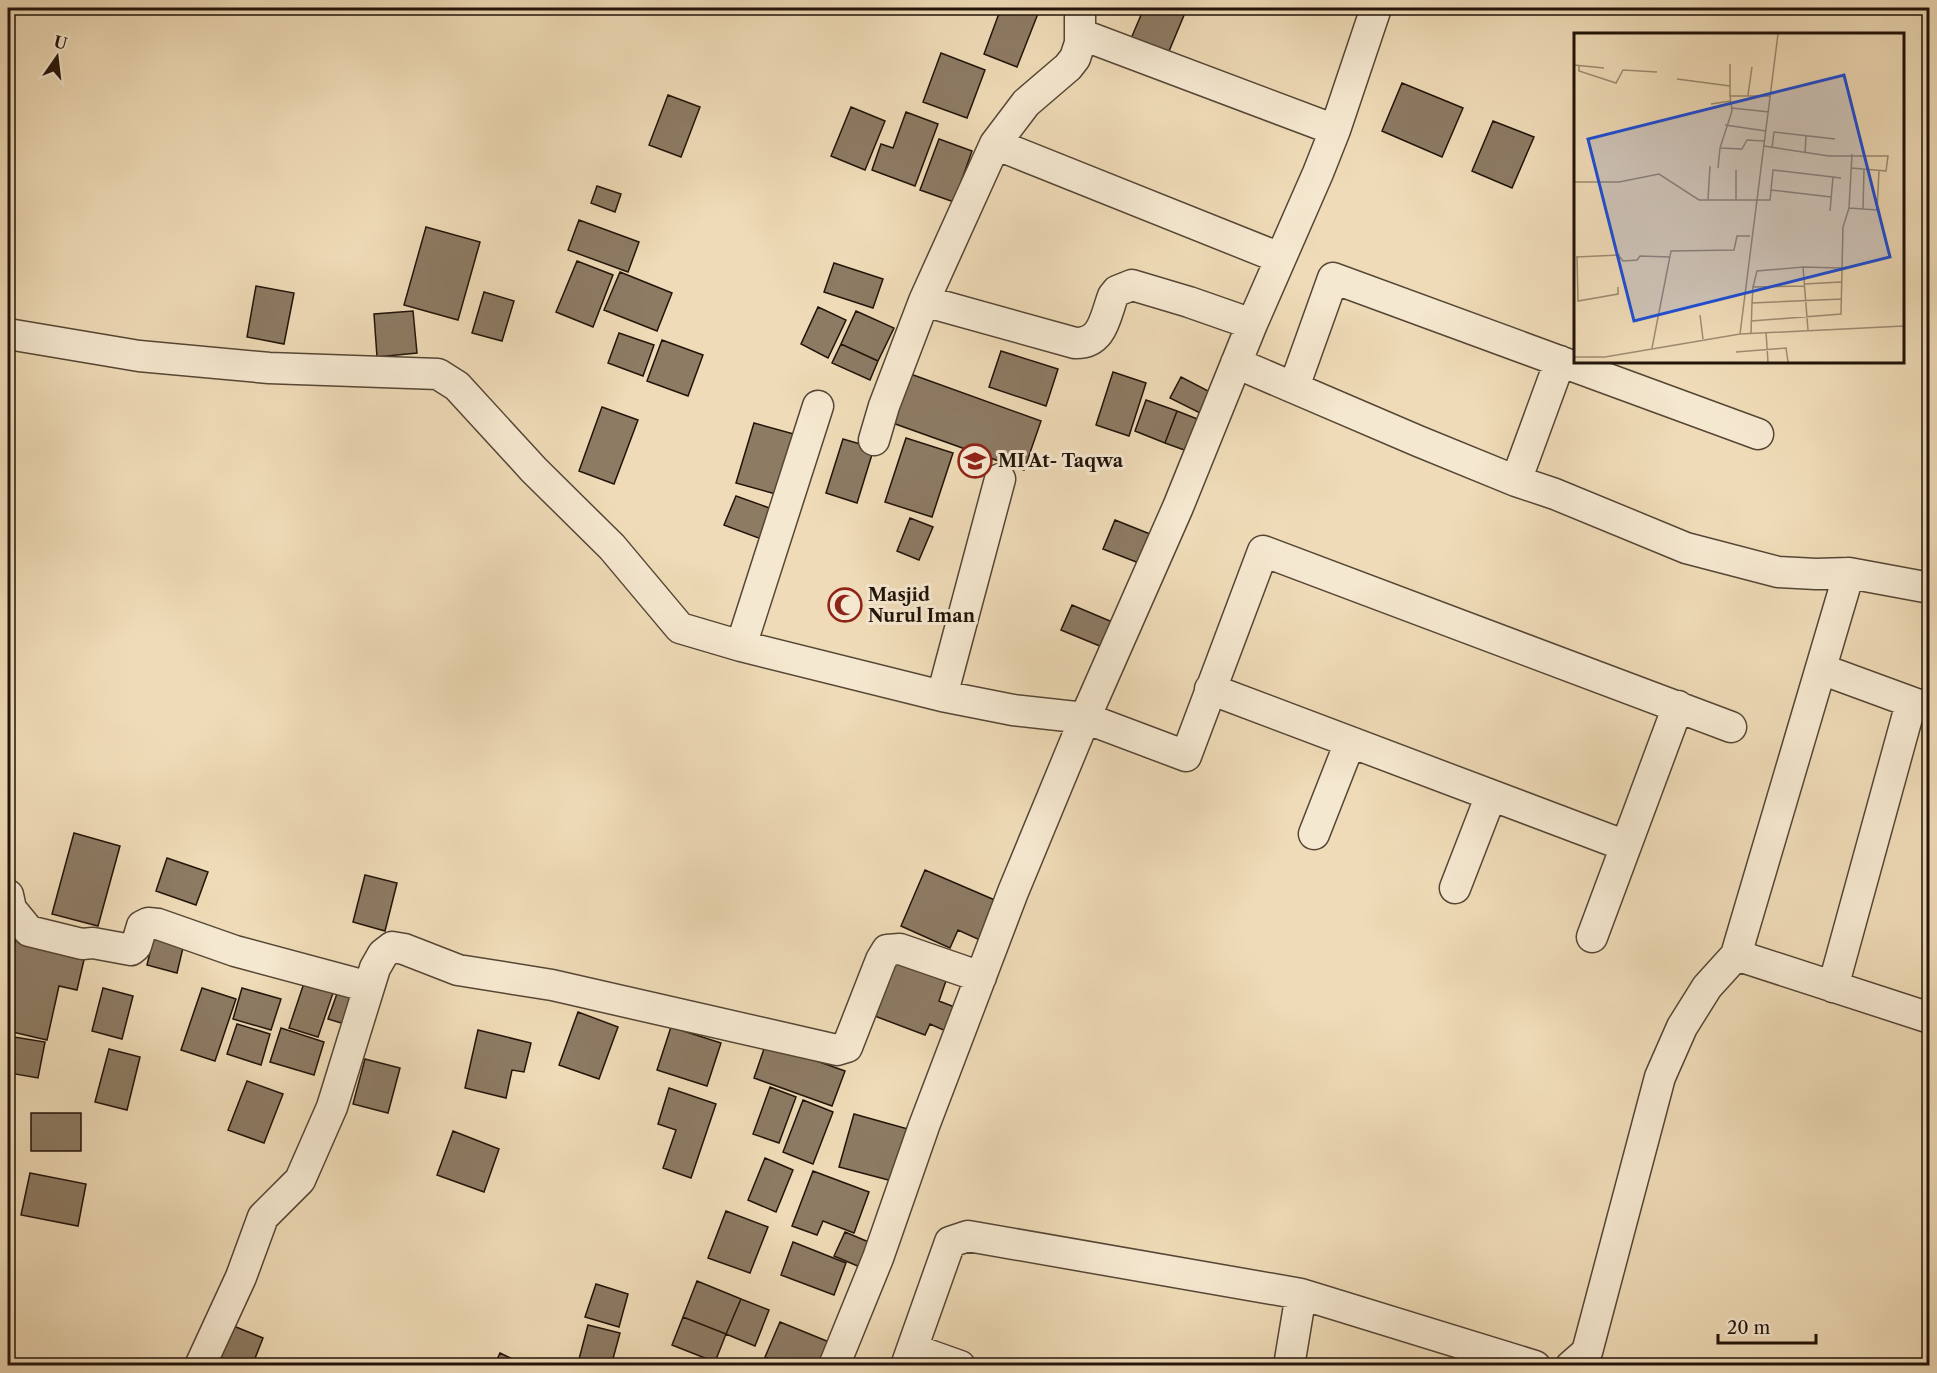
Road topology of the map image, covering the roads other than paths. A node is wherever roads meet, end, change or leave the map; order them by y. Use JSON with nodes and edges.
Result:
{"nodes":[{"id":1,"x":1367,"y":10,"type":"edge"},
{"id":2,"x":1080,"y":21,"type":"edge"},
{"id":3,"x":1335,"y":130,"type":"junction"},
{"id":4,"x":995,"y":144,"type":"junction"},
{"id":5,"x":1280,"y":258,"type":"junction"},
{"id":6,"x":924,"y":301,"type":"junction"},
{"id":7,"x":1252,"y":324,"type":"junction"},
{"id":8,"x":8,"y":334,"type":"edge"},
{"id":9,"x":1560,"y":361,"type":"junction"},
{"id":10,"x":1236,"y":363,"type":"junction"},
{"id":11,"x":1294,"y":387,"type":"junction"},
{"id":12,"x":818,"y":406,"type":"dead end"},
{"id":13,"x":1758,"y":434,"type":"dead end"},
{"id":14,"x":874,"y":440,"type":"dead end"},
{"id":15,"x":1000,"y":479,"type":"dead end"},
{"id":16,"x":1516,"y":481,"type":"junction"},
{"id":17,"x":1849,"y":573,"type":"junction"},
{"id":18,"x":1929,"y":588,"type":"edge"},
{"id":19,"x":741,"y":646,"type":"junction"},
{"id":20,"x":1821,"y":669,"type":"junction"},
{"id":21,"x":1210,"y":689,"type":"junction"},
{"id":22,"x":942,"y":696,"type":"junction"},
{"id":23,"x":1678,"y":706,"type":"junction"},
{"id":24,"x":1920,"y":706,"type":"edge"},
{"id":25,"x":1085,"y":718,"type":"junction"},
{"id":26,"x":1731,"y":727,"type":"dead end"},
{"id":27,"x":1350,"y":742,"type":"junction"},
{"id":28,"x":1491,"y":795,"type":"junction"},
{"id":29,"x":1314,"y":834,"type":"dead end"},
{"id":30,"x":1626,"y":846,"type":"junction"},
{"id":31,"x":13,"y":883,"type":"edge"},
{"id":32,"x":1455,"y":888,"type":"dead end"},
{"id":33,"x":1592,"y":937,"type":"dead end"},
{"id":34,"x":1736,"y":955,"type":"junction"},
{"id":35,"x":981,"y":977,"type":"junction"},
{"id":36,"x":369,"y":987,"type":"junction"},
{"id":37,"x":1833,"y":987,"type":"junction"},
{"id":38,"x":1929,"y":1018,"type":"edge"},
{"id":39,"x":1301,"y":1294,"type":"junction"},
{"id":40,"x":909,"y":1357,"type":"edge"},
{"id":41,"x":200,"y":1365,"type":"edge"},
{"id":42,"x":834,"y":1365,"type":"edge"},
{"id":43,"x":960,"y":1365,"type":"edge"},
{"id":44,"x":1289,"y":1365,"type":"edge"},
{"id":45,"x":1535,"y":1365,"type":"edge"},
{"id":46,"x":1571,"y":1365,"type":"edge"}],
"edges":[{"from":1,"to":3,"type":"street"},
{"from":2,"to":3,"type":"street"},
{"from":2,"to":4,"type":"street"},
{"from":3,"to":5,"type":"street"},
{"from":4,"to":5,"type":"street"},
{"from":4,"to":6,"type":"street"},
{"from":5,"to":7,"type":"street"},
{"from":6,"to":7,"type":"street"},
{"from":6,"to":14,"type":"street"},
{"from":7,"to":10,"type":"street"},
{"from":8,"to":19,"type":"street"},
{"from":9,"to":11,"type":"street"},
{"from":9,"to":13,"type":"street"},
{"from":9,"to":16,"type":"street"},
{"from":10,"to":11,"type":"street"},
{"from":10,"to":25,"type":"street"},
{"from":11,"to":16,"type":"street"},
{"from":12,"to":19,"type":"street"},
{"from":15,"to":22,"type":"street"},
{"from":16,"to":17,"type":"street"},
{"from":17,"to":18,"type":"street"},
{"from":17,"to":20,"type":"street"},
{"from":19,"to":22,"type":"street"},
{"from":20,"to":24,"type":"street"},
{"from":20,"to":34,"type":"street"},
{"from":21,"to":23,"type":"street"},
{"from":21,"to":25,"type":"street"},
{"from":21,"to":27,"type":"street"},
{"from":22,"to":25,"type":"street"},
{"from":23,"to":26,"type":"street"},
{"from":23,"to":30,"type":"street"},
{"from":24,"to":37,"type":"street"},
{"from":25,"to":35,"type":"street"},
{"from":27,"to":28,"type":"street"},
{"from":27,"to":29,"type":"street"},
{"from":28,"to":30,"type":"street"},
{"from":28,"to":32,"type":"street"},
{"from":30,"to":33,"type":"street"},
{"from":31,"to":36,"type":"street"},
{"from":34,"to":37,"type":"street"},
{"from":34,"to":46,"type":"street"},
{"from":35,"to":36,"type":"street"},
{"from":35,"to":42,"type":"street"},
{"from":36,"to":41,"type":"street"},
{"from":37,"to":38,"type":"street"},
{"from":39,"to":40,"type":"street"},
{"from":39,"to":44,"type":"street"},
{"from":39,"to":45,"type":"street"},
{"from":40,"to":43,"type":"street"}]}
